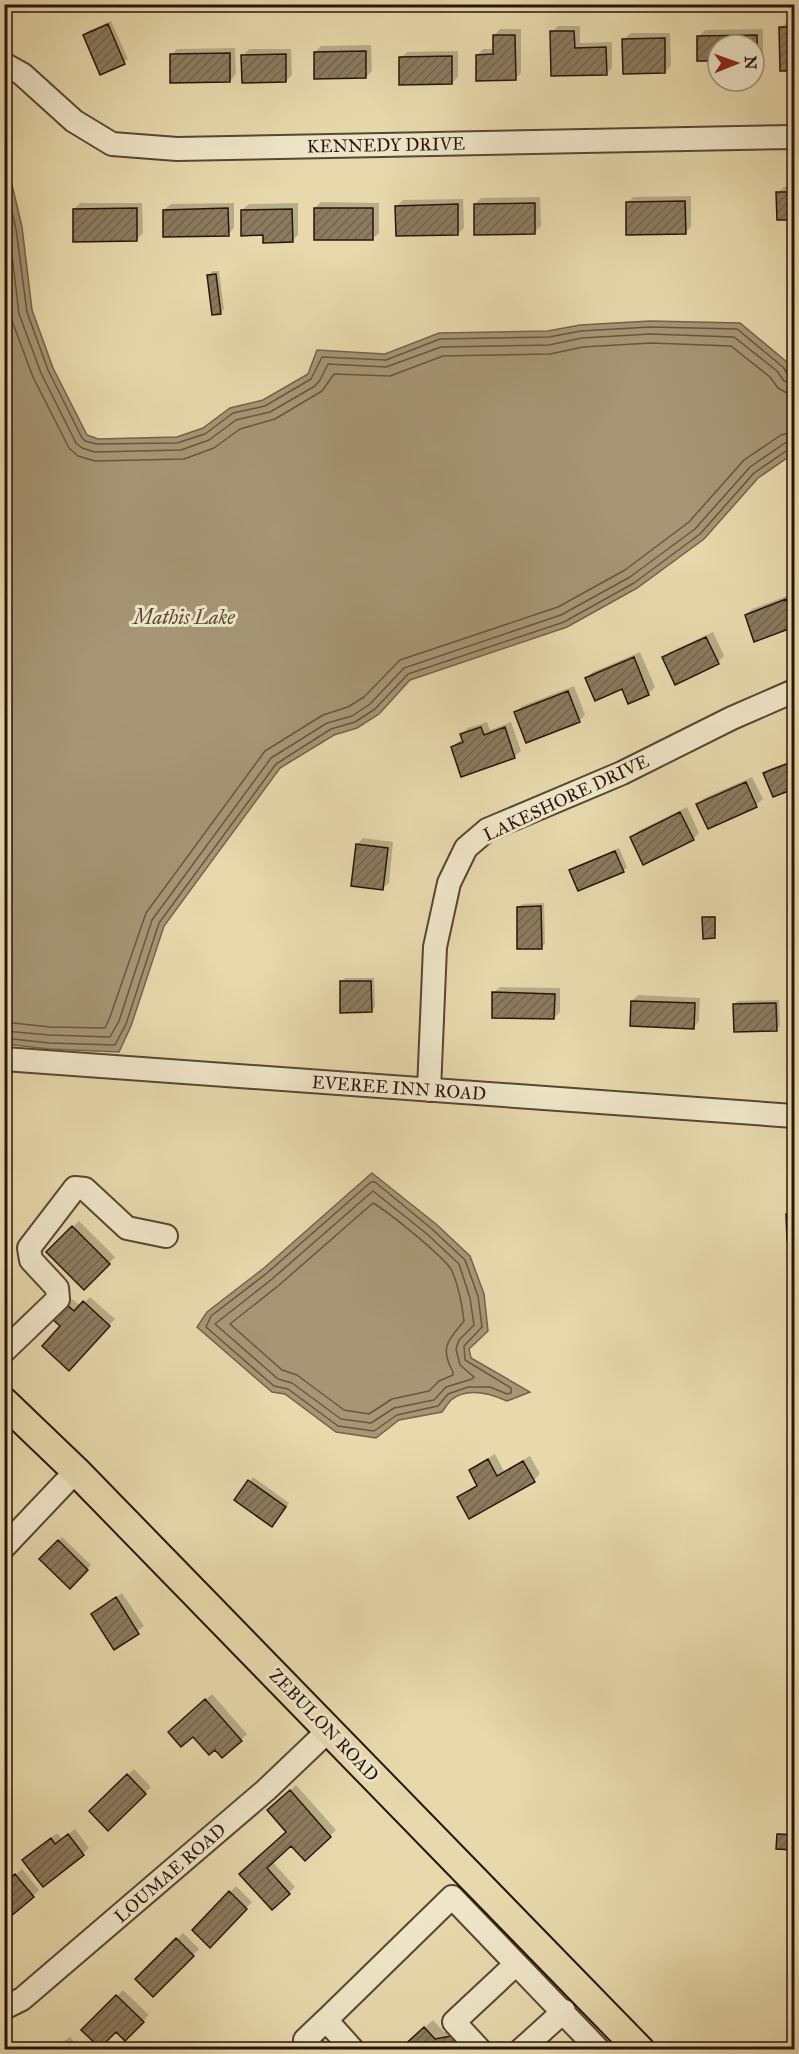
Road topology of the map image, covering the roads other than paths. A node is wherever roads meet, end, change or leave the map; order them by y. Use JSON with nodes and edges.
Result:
{"nodes":[{"id":1,"x":4,"y":64,"type":"edge"},
{"id":2,"x":795,"y":137,"type":"edge"},
{"id":3,"x":795,"y":691,"type":"edge"},
{"id":4,"x":4,"y":1059,"type":"edge"},
{"id":5,"x":429,"y":1090,"type":"junction"},
{"id":6,"x":795,"y":1116,"type":"edge"},
{"id":7,"x":166,"y":1236,"type":"dead end"},
{"id":8,"x":4,"y":1351,"type":"edge"},
{"id":9,"x":4,"y":1402,"type":"edge"},
{"id":10,"x":76,"y":1471,"type":"junction"},
{"id":11,"x":4,"y":1547,"type":"edge"},
{"id":12,"x":329,"y":1730,"type":"junction"},
{"id":13,"x":472,"y":1877,"type":"junction"},
{"id":14,"x":452,"y":1896,"type":"junction"},
{"id":15,"x":516,"y":1964,"type":"junction"},
{"id":16,"x":4,"y":2008,"type":"edge"},
{"id":17,"x":564,"y":2011,"type":"junction"},
{"id":18,"x":326,"y":2020,"type":"junction"},
{"id":19,"x":315,"y":2049,"type":"edge"},
{"id":20,"x":353,"y":2049,"type":"edge"},
{"id":21,"x":480,"y":2049,"type":"edge"},
{"id":22,"x":521,"y":2049,"type":"edge"},
{"id":23,"x":599,"y":2049,"type":"edge"},
{"id":24,"x":640,"y":2049,"type":"edge"}],
"edges":[{"from":1,"to":2,"type":"street","name":"KENNEDY DRIVE"},
{"from":3,"to":5,"type":"street","name":"LAKESHORE DRIVE"},
{"from":4,"to":5,"type":"street","name":"EVEREE INN ROAD"},
{"from":5,"to":6,"type":"street","name":"EVEREE INN ROAD"},
{"from":7,"to":8,"type":"street"},
{"from":9,"to":10,"type":"main road","name":"ZEBULON ROAD"},
{"from":10,"to":11,"type":"street"},
{"from":10,"to":12,"type":"main road","name":"ZEBULON ROAD"},
{"from":12,"to":13,"type":"main road","name":"ZEBULON ROAD"},
{"from":12,"to":16,"type":"street","name":"LOUMAE ROAD"},
{"from":13,"to":14,"type":"street"},
{"from":13,"to":24,"type":"main road","name":"ZEBULON ROAD"},
{"from":14,"to":15,"type":"street"},
{"from":14,"to":18,"type":"street"},
{"from":15,"to":17,"type":"street"},
{"from":15,"to":21,"type":"street"},
{"from":17,"to":22,"type":"street"},
{"from":17,"to":23,"type":"street"},
{"from":18,"to":19,"type":"street"},
{"from":18,"to":20,"type":"street"}]}
